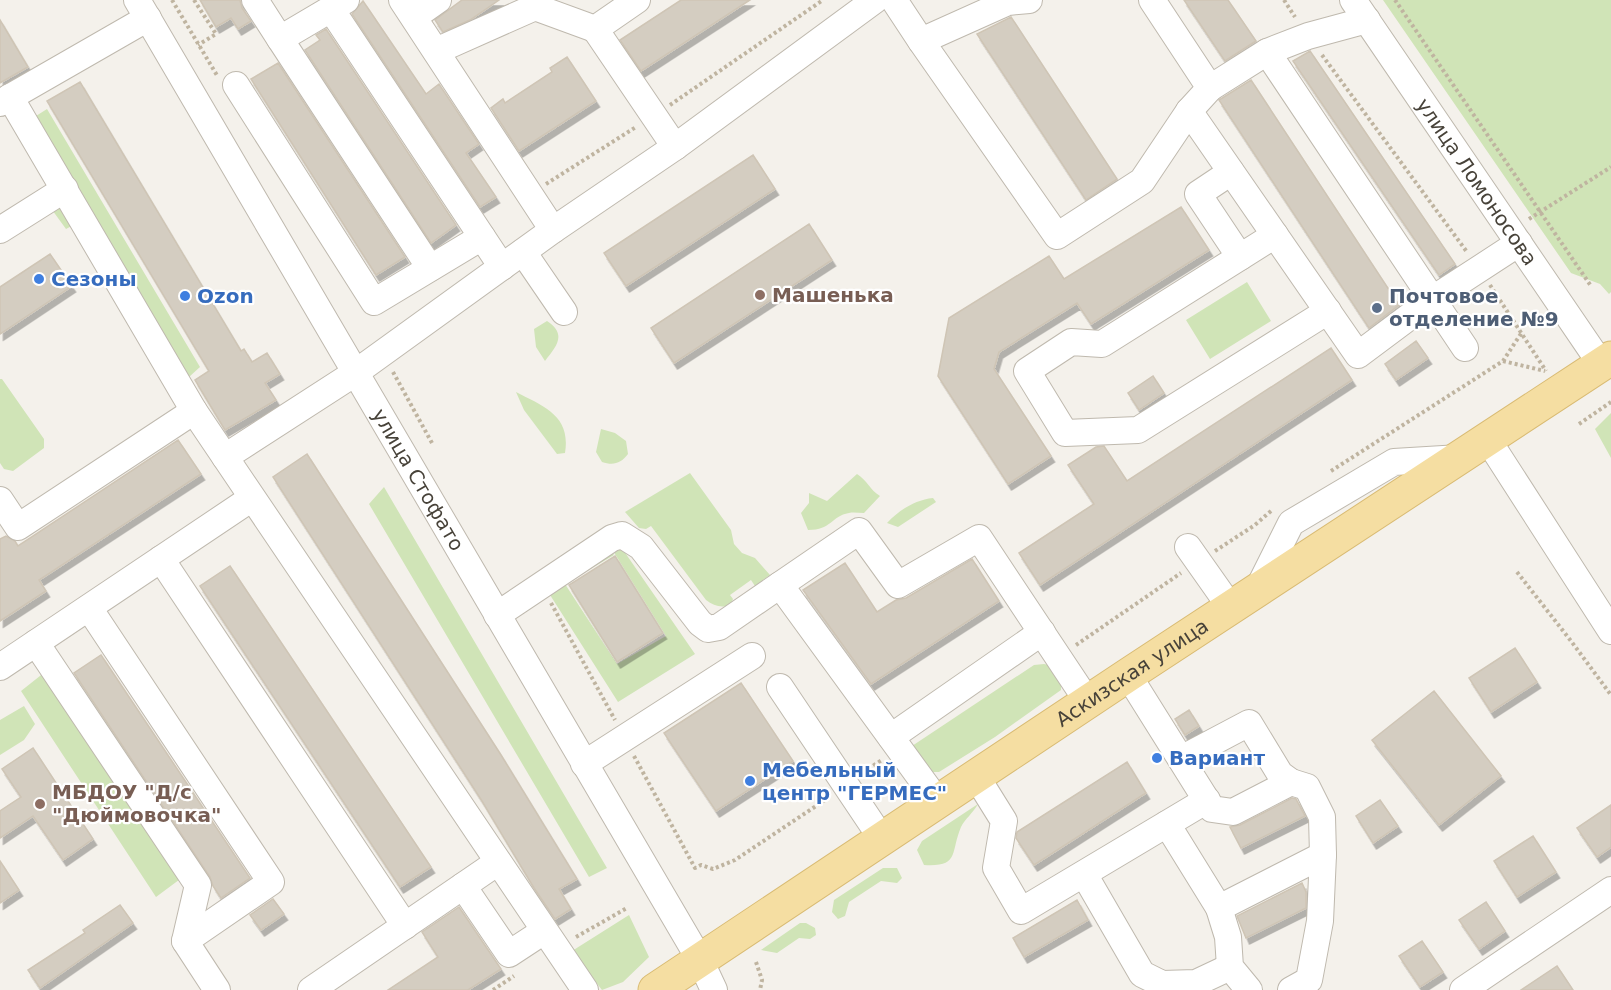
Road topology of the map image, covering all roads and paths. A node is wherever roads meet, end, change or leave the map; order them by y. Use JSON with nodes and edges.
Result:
{"nodes":[{"id":1,"x":194,"y":0,"type":"edge"},
{"id":2,"x":255,"y":0,"type":"edge"},
{"id":3,"x":438,"y":0,"type":"edge"},
{"id":4,"x":637,"y":0,"type":"edge"},
{"id":5,"x":823,"y":0,"type":"edge"},
{"id":6,"x":875,"y":0,"type":"edge"},
{"id":7,"x":894,"y":0,"type":"edge"},
{"id":8,"x":1029,"y":0,"type":"edge"},
{"id":9,"x":1152,"y":0,"type":"edge"},
{"id":10,"x":1284,"y":0,"type":"edge"},
{"id":11,"x":1395,"y":0,"type":"edge"},
{"id":12,"x":338,"y":4,"type":"edge"},
{"id":13,"x":408,"y":8,"type":"edge"},
{"id":14,"x":142,"y":9,"type":"edge"},
{"id":15,"x":1360,"y":10,"type":"edge"},
{"id":16,"x":595,"y":29,"type":"junction"},
{"id":17,"x":1308,"y":36,"type":"junction"},
{"id":18,"x":280,"y":39,"type":"junction"},
{"id":19,"x":921,"y":41,"type":"junction"},
{"id":20,"x":198,"y":45,"type":"dead end"},
{"id":21,"x":436,"y":51,"type":"junction"},
{"id":22,"x":1267,"y":52,"type":"junction"},
{"id":23,"x":236,"y":85,"type":"dead end"},
{"id":24,"x":1210,"y":88,"type":"junction"},
{"id":25,"x":5,"y":100,"type":"edge"},
{"id":26,"x":1189,"y":111,"type":"junction"},
{"id":27,"x":654,"y":116,"type":"junction"},
{"id":28,"x":675,"y":147,"type":"junction"},
{"id":29,"x":1611,"y":167,"type":"edge"},
{"id":30,"x":1231,"y":172,"type":"junction"},
{"id":31,"x":65,"y":189,"type":"junction"},
{"id":32,"x":531,"y":194,"type":"junction"},
{"id":33,"x":1541,"y":212,"type":"junction"},
{"id":34,"x":0,"y":230,"type":"edge"},
{"id":35,"x":554,"y":230,"type":"junction"},
{"id":36,"x":1275,"y":235,"type":"junction"},
{"id":37,"x":482,"y":237,"type":"junction"},
{"id":38,"x":1515,"y":237,"type":"junction"},
{"id":39,"x":523,"y":252,"type":"junction"},
{"id":40,"x":1240,"y":257,"type":"junction"},
{"id":41,"x":502,"y":267,"type":"junction"},
{"id":42,"x":430,"y":268,"type":"junction"},
{"id":43,"x":1480,"y":269,"type":"junction"},
{"id":44,"x":1591,"y":286,"type":"dead end"},
{"id":45,"x":1433,"y":299,"type":"junction"},
{"id":46,"x":1328,"y":311,"type":"junction"},
{"id":47,"x":564,"y":312,"type":"dead end"},
{"id":48,"x":1465,"y":348,"type":"dead end"},
{"id":49,"x":1503,"y":361,"type":"dead end"},
{"id":50,"x":1606,"y":361,"type":"edge"},
{"id":51,"x":356,"y":373,"type":"junction"},
{"id":52,"x":1611,"y":402,"type":"edge"},
{"id":53,"x":194,"y":411,"type":"junction"},
{"id":54,"x":1579,"y":424,"type":"dead end"},
{"id":55,"x":1488,"y":440,"type":"junction"},
{"id":56,"x":225,"y":458,"type":"junction"},
{"id":57,"x":252,"y":498,"type":"junction"},
{"id":58,"x":0,"y":500,"type":"edge"},
{"id":59,"x":1188,"y":547,"type":"dead end"},
{"id":60,"x":161,"y":559,"type":"junction"},
{"id":61,"x":1517,"y":572,"type":"dead end"},
{"id":62,"x":780,"y":585,"type":"junction"},
{"id":63,"x":1244,"y":599,"type":"junction"},
{"id":64,"x":89,"y":608,"type":"junction"},
{"id":65,"x":497,"y":615,"type":"junction"},
{"id":66,"x":1611,"y":631,"type":"edge"},
{"id":67,"x":1042,"y":632,"type":"junction"},
{"id":68,"x":36,"y":643,"type":"junction"},
{"id":69,"x":752,"y":656,"type":"dead end"},
{"id":70,"x":0,"y":667,"type":"edge"},
{"id":71,"x":1128,"y":675,"type":"junction"},
{"id":72,"x":780,"y":687,"type":"dead end"},
{"id":73,"x":1611,"y":695,"type":"edge"},
{"id":74,"x":1088,"y":702,"type":"junction"},
{"id":75,"x":891,"y":737,"type":"junction"},
{"id":76,"x":1181,"y":759,"type":"junction"},
{"id":77,"x":584,"y":764,"type":"junction"},
{"id":78,"x":976,"y":776,"type":"junction"},
{"id":79,"x":1291,"y":782,"type":"junction"},
{"id":80,"x":845,"y":785,"type":"junction"},
{"id":81,"x":1207,"y":800,"type":"junction"},
{"id":82,"x":938,"y":802,"type":"junction"},
{"id":83,"x":1167,"y":824,"type":"junction"},
{"id":84,"x":882,"y":839,"type":"junction"},
{"id":85,"x":1323,"y":855,"type":"junction"},
{"id":86,"x":498,"y":862,"type":"junction"},
{"id":87,"x":695,"y":868,"type":"dead end"},
{"id":88,"x":1084,"y":874,"type":"junction"},
{"id":89,"x":463,"y":886,"type":"junction"},
{"id":90,"x":1611,"y":890,"type":"edge"},
{"id":91,"x":1219,"y":908,"type":"junction"},
{"id":92,"x":405,"y":926,"type":"junction"},
{"id":93,"x":544,"y":931,"type":"junction"},
{"id":94,"x":185,"y":941,"type":"junction"},
{"id":95,"x":700,"y":960,"type":"junction"},
{"id":96,"x":756,"y":962,"type":"dead end"},
{"id":97,"x":1230,"y":967,"type":"junction"},
{"id":98,"x":572,"y":986,"type":"edge"},
{"id":99,"x":218,"y":990,"type":"edge"},
{"id":100,"x":311,"y":990,"type":"edge"},
{"id":101,"x":655,"y":990,"type":"edge"},
{"id":102,"x":714,"y":990,"type":"edge"},
{"id":103,"x":760,"y":990,"type":"edge"},
{"id":104,"x":1249,"y":990,"type":"edge"},
{"id":105,"x":1291,"y":990,"type":"edge"},
{"id":106,"x":1463,"y":990,"type":"edge"}],
"edges":[{"from":1,"to":20,"type":"path"},
{"from":2,"to":18,"type":"street"},
{"from":3,"to":13,"type":"street"},
{"from":4,"to":16,"type":"street"},
{"from":5,"to":27,"type":"path"},
{"from":6,"to":28,"type":"street"},
{"from":7,"to":19,"type":"street"},
{"from":8,"to":19,"type":"street"},
{"from":9,"to":24,"type":"street"},
{"from":10,"to":17,"type":"path"},
{"from":11,"to":33,"type":"path"},
{"from":12,"to":18,"type":"street"},
{"from":12,"to":37,"type":"street"},
{"from":13,"to":21,"type":"street"},
{"from":14,"to":25,"type":"street"},
{"from":14,"to":51,"type":"street","name":"улица Стофато"},
{"from":15,"to":17,"type":"street"},
{"from":15,"to":38,"type":"street","name":"улица Ломоносова"},
{"from":16,"to":21,"type":"street"},
{"from":16,"to":27,"type":"street"},
{"from":17,"to":22,"type":"street"},
{"from":17,"to":43,"type":"path"},
{"from":18,"to":42,"type":"street"},
{"from":19,"to":26,"type":"street"},
{"from":21,"to":32,"type":"street"},
{"from":22,"to":24,"type":"street"},
{"from":22,"to":45,"type":"street"},
{"from":23,"to":42,"type":"street"},
{"from":24,"to":26,"type":"street"},
{"from":25,"to":31,"type":"street"},
{"from":26,"to":30,"type":"street"},
{"from":27,"to":28,"type":"street"},
{"from":27,"to":32,"type":"path"},
{"from":28,"to":35,"type":"street"},
{"from":29,"to":33,"type":"path"},
{"from":30,"to":36,"type":"street"},
{"from":30,"to":40,"type":"street"},
{"from":31,"to":34,"type":"street"},
{"from":31,"to":53,"type":"street"},
{"from":32,"to":35,"type":"street"},
{"from":33,"to":38,"type":"path"},
{"from":33,"to":44,"type":"path"},
{"from":35,"to":39,"type":"street"},
{"from":36,"to":40,"type":"street"},
{"from":36,"to":46,"type":"street"},
{"from":37,"to":41,"type":"street"},
{"from":37,"to":42,"type":"street"},
{"from":38,"to":43,"type":"street"},
{"from":38,"to":50,"type":"street","name":"улица Ломоносова"},
{"from":39,"to":41,"type":"street"},
{"from":39,"to":47,"type":"street"},
{"from":40,"to":46,"type":"street"},
{"from":41,"to":51,"type":"street"},
{"from":43,"to":45,"type":"street"},
{"from":43,"to":49,"type":"path"},
{"from":45,"to":46,"type":"street"},
{"from":45,"to":48,"type":"street"},
{"from":50,"to":55,"type":"main road","name":"Аскизская улица"},
{"from":51,"to":56,"type":"street"},
{"from":51,"to":65,"type":"street","name":"улица Стофато"},
{"from":52,"to":54,"type":"path"},
{"from":53,"to":56,"type":"street"},
{"from":53,"to":58,"type":"street"},
{"from":55,"to":63,"type":"main road","name":"Аскизская улица"},
{"from":55,"to":66,"type":"street"},
{"from":56,"to":57,"type":"street"},
{"from":57,"to":60,"type":"street"},
{"from":57,"to":86,"type":"street"},
{"from":59,"to":63,"type":"street"},
{"from":60,"to":64,"type":"street"},
{"from":60,"to":92,"type":"street"},
{"from":61,"to":73,"type":"path"},
{"from":62,"to":65,"type":"street"},
{"from":62,"to":67,"type":"street"},
{"from":62,"to":75,"type":"street"},
{"from":63,"to":71,"type":"main road","name":"Аскизская улица"},
{"from":64,"to":68,"type":"street"},
{"from":64,"to":94,"type":"street"},
{"from":65,"to":77,"type":"street","name":"улица Стофато"},
{"from":67,"to":74,"type":"street"},
{"from":67,"to":75,"type":"street"},
{"from":68,"to":70,"type":"street"},
{"from":68,"to":94,"type":"street"},
{"from":69,"to":77,"type":"street"},
{"from":71,"to":74,"type":"main road","name":"Аскизская улица"},
{"from":71,"to":76,"type":"street"},
{"from":72,"to":80,"type":"street"},
{"from":74,"to":78,"type":"main road","name":"Аскизская улица"},
{"from":75,"to":82,"type":"street"},
{"from":76,"to":79,"type":"street"},
{"from":76,"to":81,"type":"street"},
{"from":77,"to":95,"type":"street","name":"улица Стофато"},
{"from":78,"to":82,"type":"main road","name":"Аскизская улица"},
{"from":78,"to":88,"type":"street"},
{"from":79,"to":81,"type":"street"},
{"from":79,"to":85,"type":"street"},
{"from":80,"to":84,"type":"street"},
{"from":80,"to":87,"type":"path"},
{"from":81,"to":83,"type":"street"},
{"from":82,"to":84,"type":"main road","name":"Аскизская улица"},
{"from":83,"to":88,"type":"street"},
{"from":83,"to":91,"type":"street"},
{"from":84,"to":95,"type":"main road","name":"Аскизская улица"},
{"from":85,"to":91,"type":"street"},
{"from":85,"to":105,"type":"street"},
{"from":86,"to":89,"type":"street"},
{"from":86,"to":93,"type":"street"},
{"from":88,"to":97,"type":"street"},
{"from":89,"to":92,"type":"street"},
{"from":89,"to":93,"type":"street"},
{"from":90,"to":106,"type":"street"},
{"from":91,"to":97,"type":"street"},
{"from":92,"to":100,"type":"street"},
{"from":93,"to":98,"type":"street"},
{"from":94,"to":99,"type":"street"},
{"from":95,"to":101,"type":"main road","name":"Аскизская улица"},
{"from":95,"to":102,"type":"street","name":"улица Стофато"},
{"from":96,"to":103,"type":"path"},
{"from":97,"to":104,"type":"street"}]}
